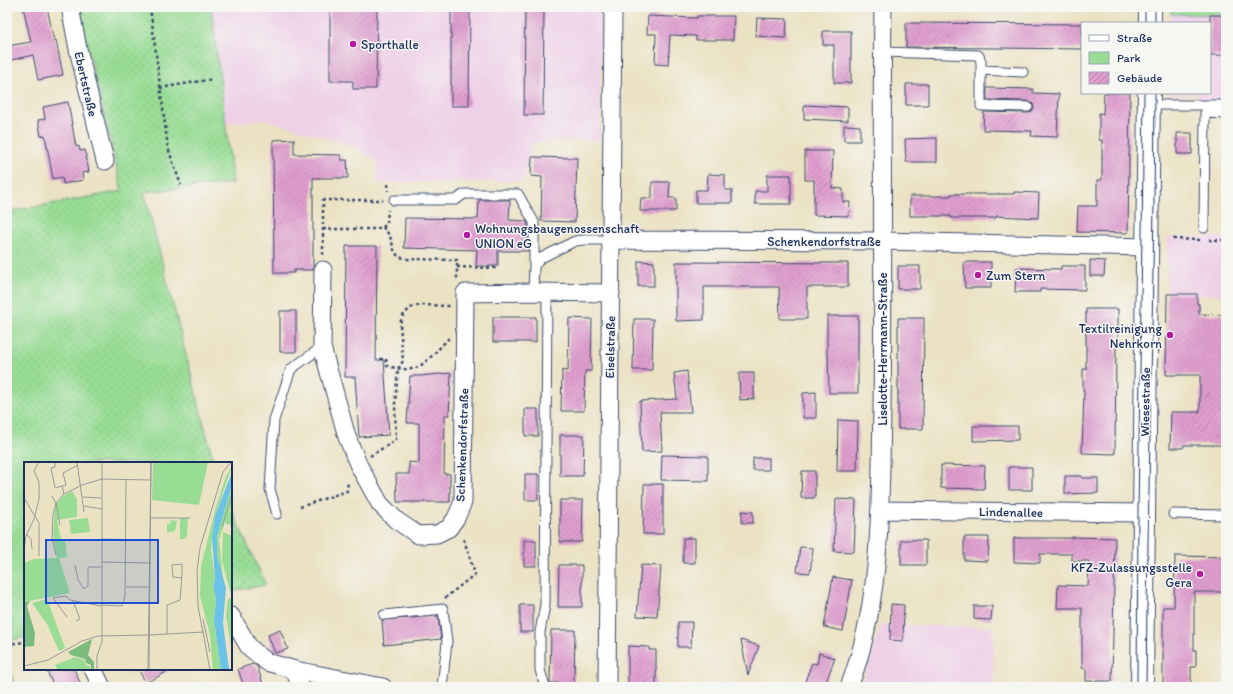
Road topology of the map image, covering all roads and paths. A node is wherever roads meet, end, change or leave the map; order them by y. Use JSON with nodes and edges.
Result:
{"nodes":[{"id":1,"x":70,"y":7,"type":"edge"},
{"id":2,"x":150,"y":7,"type":"edge"},
{"id":3,"x":613,"y":7,"type":"edge"},
{"id":4,"x":883,"y":7,"type":"edge"},
{"id":5,"x":1150,"y":7,"type":"edge"},
{"id":6,"x":1150,"y":22,"type":"edge"},
{"id":7,"x":882,"y":52,"type":"junction"},
{"id":8,"x":981,"y":70,"type":"junction"},
{"id":9,"x":1023,"y":72,"type":"dead end"},
{"id":10,"x":213,"y":80,"type":"dead end"},
{"id":11,"x":160,"y":88,"type":"junction"},
{"id":12,"x":1149,"y":99,"type":"edge"},
{"id":13,"x":1226,"y":105,"type":"edge"},
{"id":14,"x":1028,"y":107,"type":"dead end"},
{"id":15,"x":1226,"y":114,"type":"edge"},
{"id":16,"x":105,"y":161,"type":"dead end"},
{"id":17,"x":388,"y":184,"type":"dead end"},
{"id":18,"x":181,"y":185,"type":"dead end"},
{"id":19,"x":372,"y":200,"type":"dead end"},
{"id":20,"x":390,"y":201,"type":"junction"},
{"id":21,"x":383,"y":227,"type":"junction"},
{"id":22,"x":323,"y":228,"type":"junction"},
{"id":23,"x":1204,"y":228,"type":"dead end"},
{"id":24,"x":611,"y":240,"type":"junction"},
{"id":25,"x":882,"y":241,"type":"junction"},
{"id":26,"x":1147,"y":247,"type":"junction"},
{"id":27,"x":534,"y":266,"type":"junction"},
{"id":28,"x":457,"y":267,"type":"junction"},
{"id":29,"x":499,"y":268,"type":"dead end"},
{"id":30,"x":322,"y":270,"type":"joint"},
{"id":31,"x":457,"y":286,"type":"dead end"},
{"id":32,"x":540,"y":292,"type":"junction"},
{"id":33,"x":611,"y":293,"type":"junction"},
{"id":34,"x":464,"y":313,"type":"junction"},
{"id":35,"x":322,"y":347,"type":"junction"},
{"id":36,"x":380,"y":359,"type":"dead end"},
{"id":37,"x":398,"y":369,"type":"junction"},
{"id":38,"x":358,"y":464,"type":"junction"},
{"id":39,"x":348,"y":491,"type":"dead end"},
{"id":40,"x":300,"y":506,"type":"dead end"},
{"id":41,"x":880,"y":510,"type":"junction"},
{"id":42,"x":1143,"y":513,"type":"junction"},
{"id":43,"x":277,"y":514,"type":"dead end"},
{"id":44,"x":1173,"y":514,"type":"dead end"},
{"id":45,"x":1226,"y":515,"type":"edge"},
{"id":46,"x":456,"y":518,"type":"junction"},
{"id":47,"x":440,"y":610,"type":"junction"},
{"id":48,"x":384,"y":615,"type":"dead end"},
{"id":49,"x":232,"y":618,"type":"edge"},
{"id":50,"x":24,"y":642,"type":"edge"},
{"id":51,"x":7,"y":644,"type":"edge"},
{"id":52,"x":94,"y":670,"type":"edge"},
{"id":53,"x":294,"y":670,"type":"junction"},
{"id":54,"x":102,"y":687,"type":"edge"},
{"id":55,"x":300,"y":687,"type":"edge"},
{"id":56,"x":383,"y":687,"type":"edge"},
{"id":57,"x":442,"y":687,"type":"edge"},
{"id":58,"x":545,"y":687,"type":"edge"},
{"id":59,"x":607,"y":687,"type":"edge"},
{"id":60,"x":849,"y":687,"type":"edge"},
{"id":61,"x":1142,"y":687,"type":"edge"}],
"edges":[{"from":1,"to":16,"type":"street","name":"Ebertstraße"},
{"from":2,"to":11,"type":"path"},
{"from":3,"to":24,"type":"street","name":"Eiselstraße"},
{"from":4,"to":7,"type":"street","name":"Liselotte-Herrmann-Straße"},
{"from":5,"to":6,"type":"street"},
{"from":7,"to":8,"type":"lane"},
{"from":7,"to":25,"type":"street","name":"Liselotte-Herrmann-Straße"},
{"from":8,"to":9,"type":"lane"},
{"from":8,"to":14,"type":"lane"},
{"from":10,"to":11,"type":"path"},
{"from":11,"to":18,"type":"path"},
{"from":12,"to":13,"type":"lane"},
{"from":12,"to":26,"type":"street","name":"Wiesestraße"},
{"from":15,"to":23,"type":"lane"},
{"from":17,"to":20,"type":"path"},
{"from":19,"to":22,"type":"path"},
{"from":20,"to":21,"type":"path"},
{"from":20,"to":27,"type":"lane"},
{"from":21,"to":22,"type":"path"},
{"from":21,"to":28,"type":"path"},
{"from":22,"to":30,"type":"path"},
{"from":24,"to":25,"type":"street","name":"Schenkendorfstraße"},
{"from":24,"to":27,"type":"lane","name":"Schenkendorfstraße"},
{"from":24,"to":33,"type":"street","name":"Eiselstraße"},
{"from":25,"to":26,"type":"street","name":"Schenkendorfstraße"},
{"from":25,"to":41,"type":"street","name":"Liselotte-Herrmann-Straße"},
{"from":26,"to":42,"type":"street","name":"Wiesestraße"},
{"from":27,"to":32,"type":"lane"},
{"from":28,"to":29,"type":"path"},
{"from":28,"to":31,"type":"path"},
{"from":30,"to":35,"type":"street","name":"Schenkendorfstraße"},
{"from":32,"to":33,"type":"street","name":"Schenkendorfstraße"},
{"from":32,"to":34,"type":"street","name":"Schenkendorfstraße"},
{"from":32,"to":58,"type":"lane"},
{"from":33,"to":59,"type":"street","name":"Eiselstraße"},
{"from":34,"to":37,"type":"path"},
{"from":34,"to":37,"type":"path"},
{"from":34,"to":46,"type":"street","name":"Schenkendorfstraße"},
{"from":35,"to":38,"type":"street","name":"Schenkendorfstraße"},
{"from":35,"to":43,"type":"lane"},
{"from":36,"to":37,"type":"path"},
{"from":37,"to":38,"type":"path"},
{"from":38,"to":46,"type":"street","name":"Schenkendorfstraße"},
{"from":39,"to":40,"type":"path"},
{"from":41,"to":42,"type":"street","name":"Lindenallee"},
{"from":41,"to":60,"type":"street","name":"Liselotte-Herrmann-Straße"},
{"from":42,"to":61,"type":"street","name":"Wiesestraße"},
{"from":44,"to":45,"type":"lane"},
{"from":46,"to":47,"type":"path"},
{"from":47,"to":48,"type":"lane"},
{"from":47,"to":57,"type":"lane"},
{"from":49,"to":53,"type":"street"},
{"from":50,"to":51,"type":"path"},
{"from":52,"to":54,"type":"street"},
{"from":53,"to":55,"type":"street"},
{"from":53,"to":56,"type":"street"}]}
